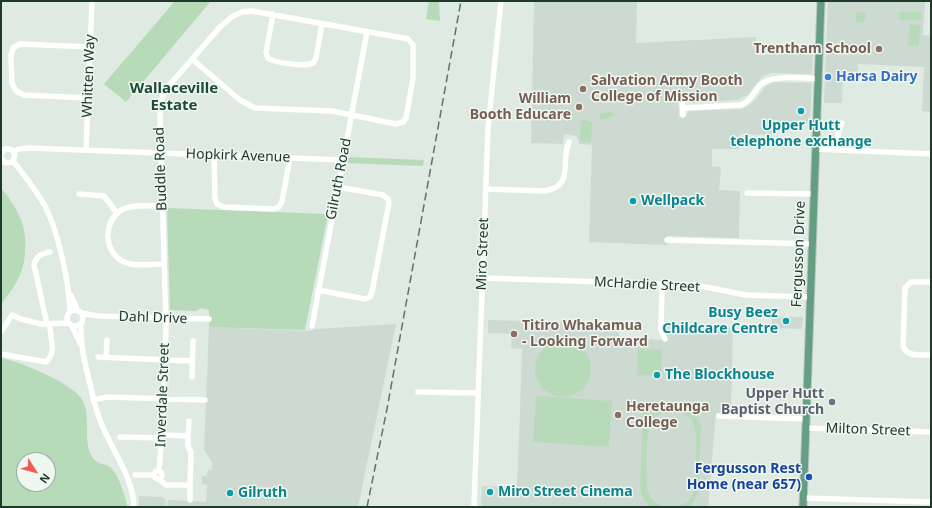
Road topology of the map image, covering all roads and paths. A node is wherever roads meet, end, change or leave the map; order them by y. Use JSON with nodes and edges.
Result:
{"nodes":[{"id":1,"x":92,"y":1,"type":"edge"},
{"id":2,"x":501,"y":1,"type":"edge"},
{"id":3,"x":820,"y":1,"type":"edge"},
{"id":4,"x":273,"y":14,"type":"junction"},
{"id":5,"x":322,"y":24,"type":"junction"},
{"id":6,"x":367,"y":32,"type":"junction"},
{"id":7,"x":90,"y":47,"type":"junction"},
{"id":8,"x":192,"y":59,"type":"junction"},
{"id":9,"x":818,"y":79,"type":"junction"},
{"id":10,"x":88,"y":98,"type":"junction"},
{"id":11,"x":682,"y":100,"type":"dead end"},
{"id":12,"x":683,"y":108,"type":"junction"},
{"id":13,"x":352,"y":115,"type":"junction"},
{"id":14,"x":683,"y":115,"type":"dead end"},
{"id":15,"x":842,"y":123,"type":"dead end"},
{"id":16,"x":569,"y":142,"type":"dead end"},
{"id":17,"x":815,"y":149,"type":"junction"},
{"id":18,"x":838,"y":149,"type":"junction"},
{"id":19,"x":2,"y":150,"type":"edge"},
{"id":20,"x":86,"y":150,"type":"junction"},
{"id":21,"x":14,"y":151,"type":"junction"},
{"id":22,"x":161,"y":153,"type":"junction"},
{"id":23,"x":931,"y":154,"type":"edge"},
{"id":24,"x":214,"y":155,"type":"junction"},
{"id":25,"x":1,"y":158,"type":"edge"},
{"id":26,"x":290,"y":158,"type":"junction"},
{"id":27,"x":343,"y":160,"type":"junction"},
{"id":28,"x":13,"y":161,"type":"junction"},
{"id":29,"x":338,"y":187,"type":"junction"},
{"id":30,"x":486,"y":189,"type":"junction"},
{"id":31,"x":747,"y":193,"type":"dead end"},
{"id":32,"x":79,"y":194,"type":"dead end"},
{"id":33,"x":814,"y":194,"type":"junction"},
{"id":34,"x":162,"y":206,"type":"junction"},
{"id":35,"x":117,"y":213,"type":"junction"},
{"id":36,"x":667,"y":240,"type":"dead end"},
{"id":37,"x":812,"y":244,"type":"junction"},
{"id":38,"x":50,"y":252,"type":"dead end"},
{"id":39,"x":164,"y":264,"type":"junction"},
{"id":40,"x":482,"y":278,"type":"junction"},
{"id":41,"x":931,"y":282,"type":"edge"},
{"id":42,"x":662,"y":284,"type":"junction"},
{"id":43,"x":68,"y":285,"type":"junction"},
{"id":44,"x":318,"y":290,"type":"junction"},
{"id":45,"x":810,"y":297,"type":"junction"},
{"id":46,"x":80,"y":312,"type":"junction"},
{"id":47,"x":69,"y":314,"type":"junction"},
{"id":48,"x":98,"y":316,"type":"junction"},
{"id":49,"x":165,"y":318,"type":"junction"},
{"id":50,"x":209,"y":319,"type":"dead end"},
{"id":51,"x":82,"y":322,"type":"junction"},
{"id":52,"x":311,"y":322,"type":"dead end"},
{"id":53,"x":51,"y":324,"type":"junction"},
{"id":54,"x":71,"y":324,"type":"junction"},
{"id":55,"x":1,"y":332,"type":"edge"},
{"id":56,"x":665,"y":339,"type":"dead end"},
{"id":57,"x":108,"y":340,"type":"dead end"},
{"id":58,"x":193,"y":342,"type":"dead end"},
{"id":59,"x":82,"y":349,"type":"junction"},
{"id":60,"x":1,"y":354,"type":"edge"},
{"id":61,"x":931,"y":355,"type":"edge"},
{"id":62,"x":98,"y":357,"type":"dead end"},
{"id":63,"x":106,"y":357,"type":"junction"},
{"id":64,"x":164,"y":359,"type":"junction"},
{"id":65,"x":192,"y":361,"type":"junction"},
{"id":66,"x":192,"y":377,"type":"dead end"},
{"id":67,"x":418,"y":392,"type":"dead end"},
{"id":68,"x":478,"y":393,"type":"junction"},
{"id":69,"x":163,"y":399,"type":"junction"},
{"id":70,"x":93,"y":400,"type":"junction"},
{"id":71,"x":205,"y":400,"type":"dead end"},
{"id":72,"x":719,"y":416,"type":"dead end"},
{"id":73,"x":806,"y":419,"type":"junction"},
{"id":74,"x":189,"y":421,"type":"dead end"},
{"id":75,"x":806,"y":428,"type":"junction"},
{"id":76,"x":931,"y":432,"type":"edge"},
{"id":77,"x":162,"y":436,"type":"junction"},
{"id":78,"x":188,"y":436,"type":"junction"},
{"id":79,"x":120,"y":437,"type":"dead end"},
{"id":80,"x":156,"y":473,"type":"junction"},
{"id":81,"x":135,"y":475,"type":"dead end"},
{"id":82,"x":190,"y":485,"type":"junction"},
{"id":83,"x":803,"y":498,"type":"junction"},
{"id":84,"x":190,"y":500,"type":"dead end"},
{"id":85,"x":931,"y":502,"type":"edge"},
{"id":86,"x":134,"y":507,"type":"edge"},
{"id":87,"x":474,"y":507,"type":"edge"},
{"id":88,"x":803,"y":507,"type":"edge"}],
"edges":[{"from":1,"to":7,"type":"street","name":"Whitten Way"},
{"from":2,"to":30,"type":"street","name":"Miro Street"},
{"from":3,"to":9,"type":"main road","name":"Fergusson Drive"},
{"from":4,"to":5,"type":"street","name":"Buddle Road"},
{"from":4,"to":5,"type":"street"},
{"from":4,"to":8,"type":"street","name":"Buddle Road"},
{"from":5,"to":6,"type":"street","name":"Buddle Road"},
{"from":6,"to":13,"type":"street","name":"Gilruth Road"},
{"from":6,"to":13,"type":"street","name":"Buddle Road"},
{"from":7,"to":10,"type":"street","name":"Whitten Way"},
{"from":7,"to":10,"type":"street"},
{"from":8,"to":13,"type":"street"},
{"from":8,"to":22,"type":"street","name":"Buddle Road"},
{"from":9,"to":12,"type":"street"},
{"from":9,"to":17,"type":"main road","name":"Fergusson Drive"},
{"from":10,"to":20,"type":"street","name":"Whitten Way"},
{"from":11,"to":12,"type":"street"},
{"from":12,"to":14,"type":"street"},
{"from":13,"to":27,"type":"street","name":"Gilruth Road"},
{"from":15,"to":18,"type":"street"},
{"from":16,"to":30,"type":"street"},
{"from":17,"to":18,"type":"street"},
{"from":17,"to":33,"type":"main road","name":"Fergusson Drive"},
{"from":18,"to":23,"type":"street"},
{"from":19,"to":21,"type":"street","name":"Hopkirk Avenue"},
{"from":20,"to":21,"type":"street","name":"Hopkirk Avenue"},
{"from":20,"to":22,"type":"street","name":"Hopkirk Avenue"},
{"from":21,"to":28,"type":"street"},
{"from":22,"to":24,"type":"street","name":"Hopkirk Avenue"},
{"from":22,"to":34,"type":"street","name":"Buddle Road"},
{"from":24,"to":26,"type":"street","name":"Hopkirk Avenue"},
{"from":24,"to":26,"type":"street"},
{"from":25,"to":28,"type":"street"},
{"from":26,"to":27,"type":"street","name":"Hopkirk Avenue"},
{"from":27,"to":29,"type":"street","name":"Gilruth Road"},
{"from":28,"to":43,"type":"street"},
{"from":29,"to":44,"type":"street","name":"Gilruth Road"},
{"from":29,"to":44,"type":"street"},
{"from":30,"to":40,"type":"street","name":"Miro Street"},
{"from":31,"to":33,"type":"street"},
{"from":32,"to":35,"type":"street"},
{"from":33,"to":37,"type":"main road","name":"Fergusson Drive"},
{"from":34,"to":35,"type":"street"},
{"from":34,"to":39,"type":"street","name":"Buddle Road"},
{"from":35,"to":39,"type":"street"},
{"from":36,"to":37,"type":"street"},
{"from":37,"to":45,"type":"main road","name":"Fergusson Drive"},
{"from":38,"to":53,"type":"street"},
{"from":39,"to":49,"type":"street","name":"Buddle Road"},
{"from":40,"to":42,"type":"street","name":"McHardie Street"},
{"from":40,"to":68,"type":"street","name":"Miro Street"},
{"from":41,"to":61,"type":"street"},
{"from":42,"to":45,"type":"street","name":"McHardie Street"},
{"from":42,"to":56,"type":"street"},
{"from":43,"to":46,"type":"street"},
{"from":43,"to":47,"type":"street"},
{"from":44,"to":52,"type":"street","name":"Gilruth Road"},
{"from":45,"to":73,"type":"main road","name":"Fergusson Drive"},
{"from":46,"to":47,"type":"street"},
{"from":46,"to":48,"type":"street","name":"Dahl Drive"},
{"from":46,"to":51,"type":"street"},
{"from":47,"to":53,"type":"street"},
{"from":47,"to":54,"type":"street"},
{"from":48,"to":49,"type":"street","name":"Dahl Drive"},
{"from":48,"to":51,"type":"street","name":"Dahl Drive"},
{"from":49,"to":50,"type":"street","name":"Dahl Drive"},
{"from":49,"to":64,"type":"street","name":"Inverdale Street"},
{"from":51,"to":54,"type":"street"},
{"from":51,"to":59,"type":"street"},
{"from":53,"to":54,"type":"street"},
{"from":53,"to":55,"type":"street"},
{"from":53,"to":60,"type":"street"},
{"from":54,"to":59,"type":"street"},
{"from":57,"to":63,"type":"street"},
{"from":58,"to":65,"type":"street"},
{"from":59,"to":70,"type":"street"},
{"from":62,"to":63,"type":"street"},
{"from":63,"to":64,"type":"street"},
{"from":64,"to":65,"type":"street"},
{"from":64,"to":69,"type":"street","name":"Inverdale Street"},
{"from":65,"to":66,"type":"street"},
{"from":67,"to":68,"type":"street"},
{"from":68,"to":87,"type":"street","name":"Miro Street"},
{"from":69,"to":70,"type":"street"},
{"from":69,"to":71,"type":"street"},
{"from":69,"to":77,"type":"street","name":"Inverdale Street"},
{"from":70,"to":86,"type":"street"},
{"from":72,"to":73,"type":"street"},
{"from":73,"to":75,"type":"main road","name":"Fergusson Drive"},
{"from":74,"to":78,"type":"street"},
{"from":75,"to":76,"type":"street","name":"Milton Street"},
{"from":75,"to":83,"type":"main road","name":"Fergusson Drive"},
{"from":77,"to":78,"type":"street"},
{"from":77,"to":79,"type":"street"},
{"from":77,"to":80,"type":"street","name":"Inverdale Street"},
{"from":78,"to":82,"type":"street"},
{"from":80,"to":81,"type":"street"},
{"from":80,"to":82,"type":"street","name":"Inverdale Street"},
{"from":82,"to":84,"type":"street"},
{"from":83,"to":85,"type":"street"},
{"from":83,"to":88,"type":"main road","name":"Fergusson Drive"}]}
